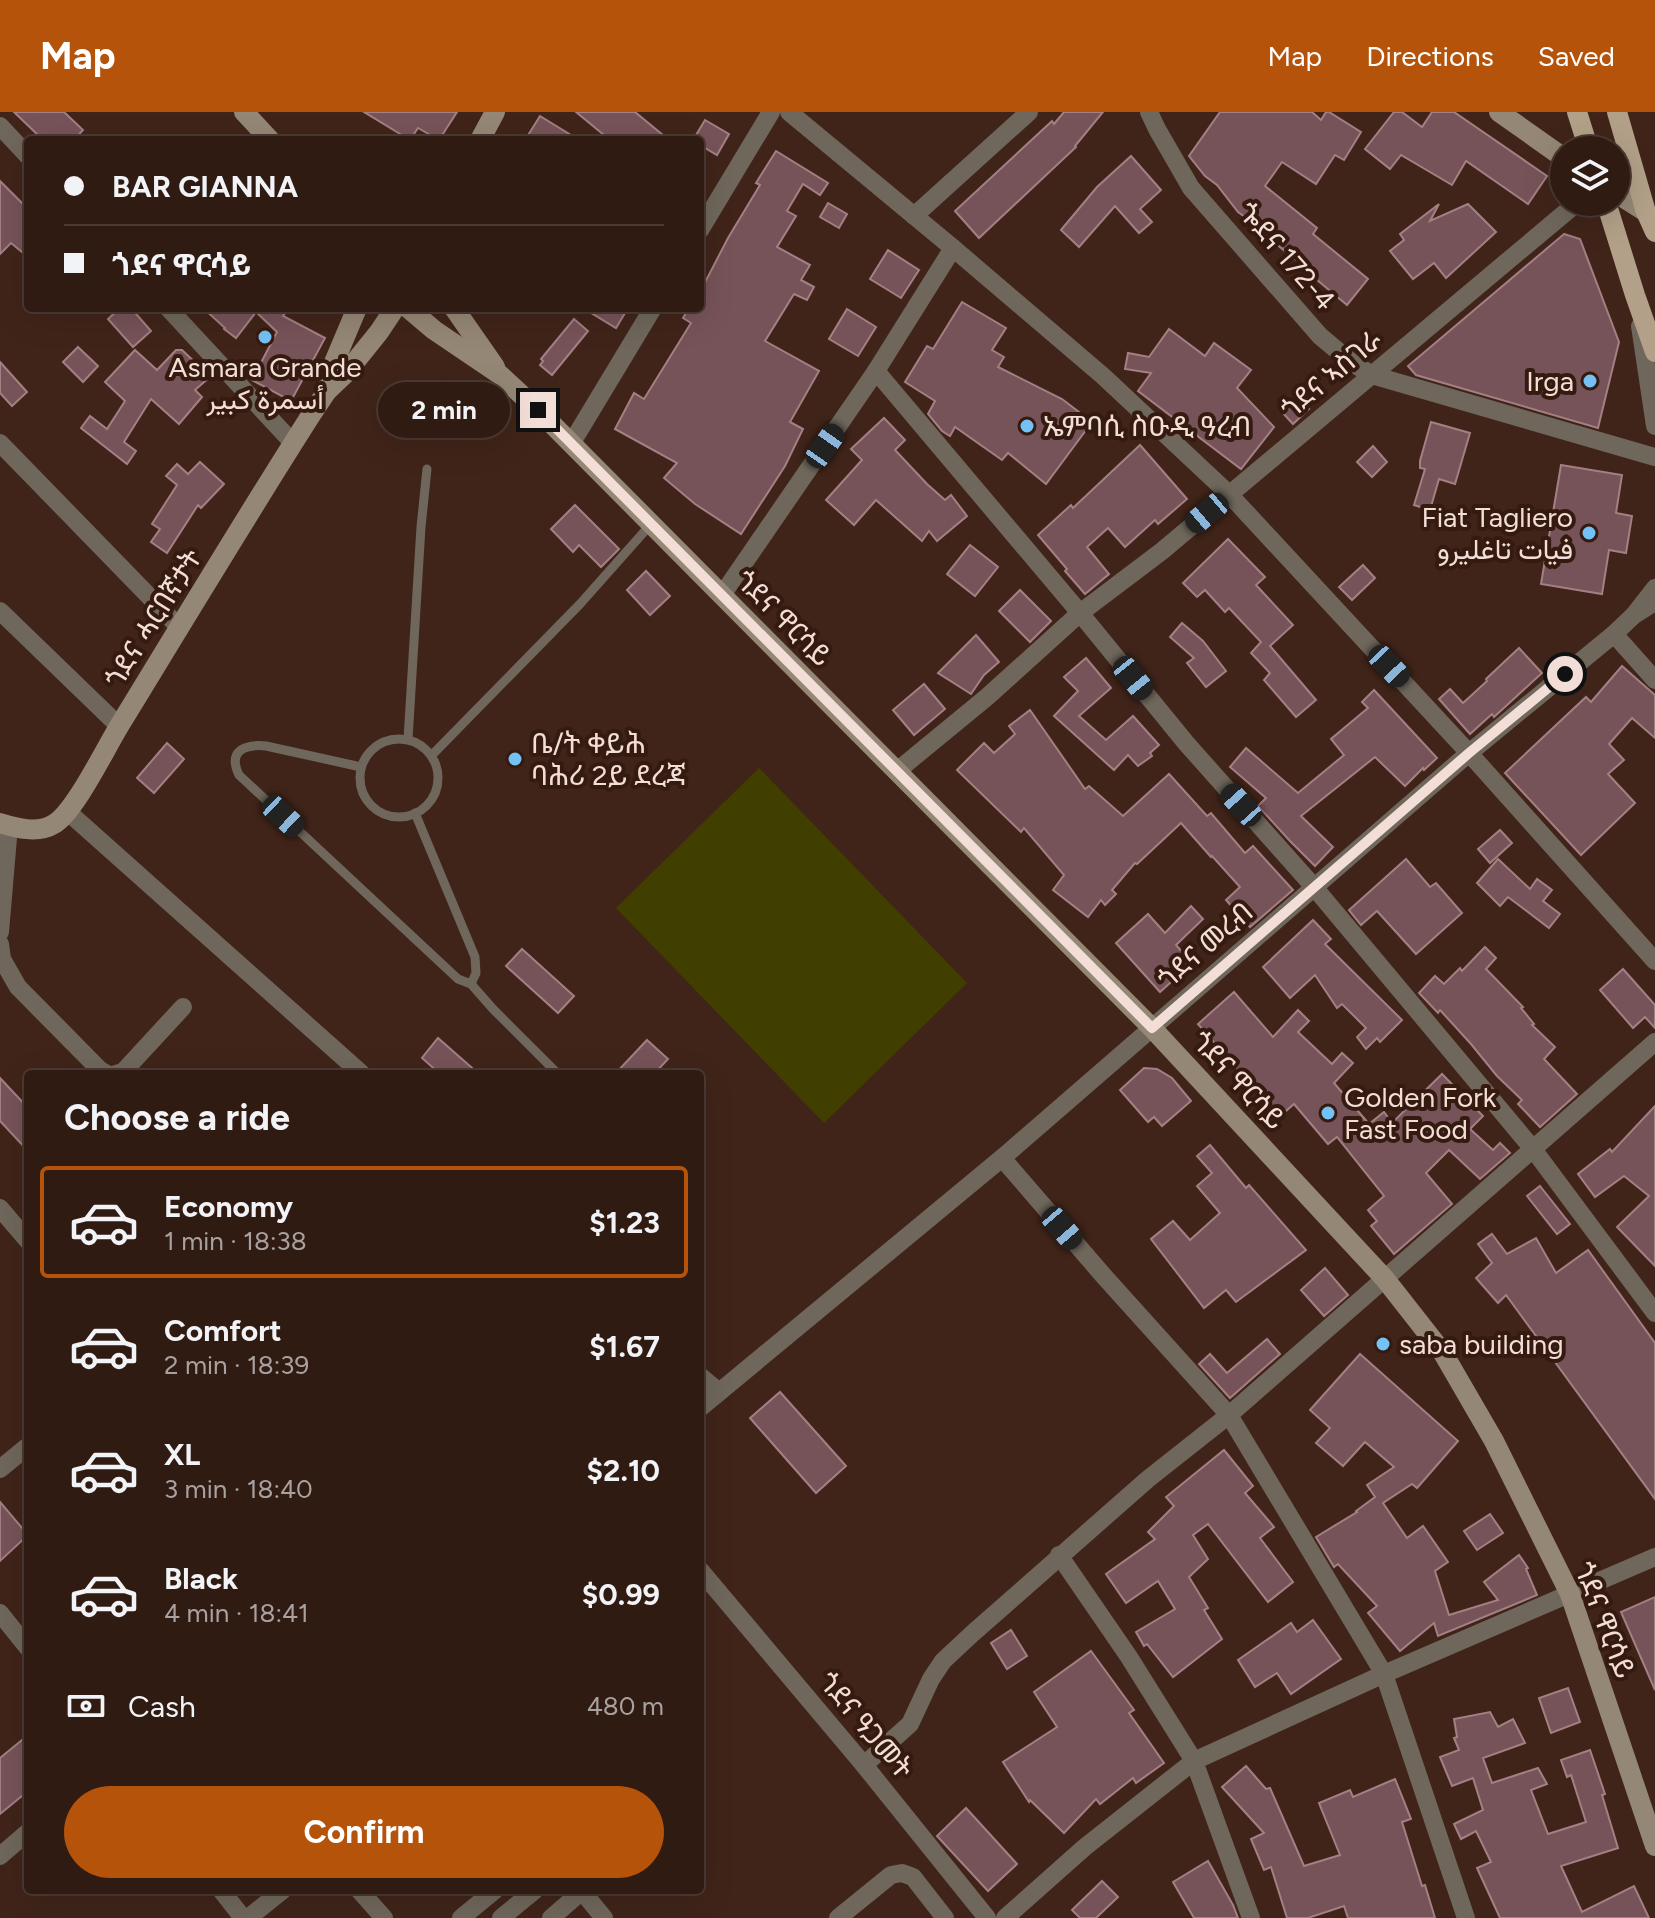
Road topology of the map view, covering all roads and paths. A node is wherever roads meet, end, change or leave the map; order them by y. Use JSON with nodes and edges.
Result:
{"nodes":[{"id":1,"x":244,"y":112,"type":"edge"},
{"id":2,"x":495,"y":112,"type":"edge"},
{"id":3,"x":771,"y":112,"type":"edge"},
{"id":4,"x":789,"y":112,"type":"edge"},
{"id":5,"x":1029,"y":112,"type":"edge"},
{"id":6,"x":1149,"y":112,"type":"edge"},
{"id":7,"x":1499,"y":112,"type":"edge"},
{"id":8,"x":1577,"y":112,"type":"edge"},
{"id":9,"x":1617,"y":112,"type":"edge"},
{"id":10,"x":0,"y":126,"type":"edge"},
{"id":11,"x":266,"y":136,"type":"edge"},
{"id":12,"x":481,"y":136,"type":"edge"},
{"id":13,"x":1585,"y":136,"type":"edge"},
{"id":14,"x":1550,"y":148,"type":"edge"},
{"id":15,"x":24,"y":152,"type":"edge"},
{"id":16,"x":1630,"y":202,"type":"edge"},
{"id":17,"x":1646,"y":212,"type":"junction"},
{"id":18,"x":914,"y":216,"type":"junction"},
{"id":19,"x":1561,"y":216,"type":"edge"},
{"id":20,"x":1610,"y":216,"type":"edge"},
{"id":21,"x":704,"y":223,"type":"edge"},
{"id":22,"x":1655,"y":232,"type":"edge"},
{"id":23,"x":953,"y":248,"type":"junction"},
{"id":24,"x":1635,"y":295,"type":"junction"},
{"id":25,"x":172,"y":312,"type":"edge"},
{"id":26,"x":355,"y":312,"type":"edge"},
{"id":27,"x":392,"y":312,"type":"edge"},
{"id":28,"x":413,"y":312,"type":"edge"},
{"id":29,"x":457,"y":312,"type":"edge"},
{"id":30,"x":651,"y":312,"type":"edge"},
{"id":31,"x":1655,"y":352,"type":"edge"},
{"id":32,"x":876,"y":371,"type":"junction"},
{"id":33,"x":499,"y":374,"type":"junction"},
{"id":34,"x":1372,"y":375,"type":"junction"},
{"id":35,"x":327,"y":391,"type":"junction"},
{"id":36,"x":1655,"y":426,"type":"edge"},
{"id":37,"x":0,"y":443,"type":"edge"},
{"id":38,"x":293,"y":443,"type":"junction"},
{"id":39,"x":571,"y":444,"type":"junction"},
{"id":40,"x":1655,"y":457,"type":"edge"},
{"id":41,"x":427,"y":469,"type":"dead end"},
{"id":42,"x":1229,"y":494,"type":"junction"},
{"id":43,"x":651,"y":524,"type":"junction"},
{"id":44,"x":1655,"y":588,"type":"edge"},
{"id":45,"x":722,"y":595,"type":"junction"},
{"id":46,"x":1655,"y":602,"type":"edge"},
{"id":47,"x":0,"y":611,"type":"edge"},
{"id":48,"x":1080,"y":613,"type":"junction"},
{"id":49,"x":1634,"y":615,"type":"junction"},
{"id":50,"x":180,"y":628,"type":"junction"},
{"id":51,"x":1614,"y":634,"type":"junction"},
{"id":52,"x":1655,"y":680,"type":"edge"},
{"id":53,"x":119,"y":726,"type":"junction"},
{"id":54,"x":408,"y":739,"type":"junction"},
{"id":55,"x":1469,"y":753,"type":"junction"},
{"id":56,"x":432,"y":755,"type":"junction"},
{"id":57,"x":361,"y":767,"type":"junction"},
{"id":58,"x":897,"y":771,"type":"junction"},
{"id":59,"x":68,"y":812,"type":"junction"},
{"id":60,"x":415,"y":813,"type":"junction"},
{"id":61,"x":4,"y":824,"type":"edge"},
{"id":62,"x":1314,"y":887,"type":"junction"},
{"id":63,"x":0,"y":932,"type":"edge"},
{"id":64,"x":0,"y":944,"type":"edge"},
{"id":65,"x":1655,"y":961,"type":"edge"},
{"id":66,"x":471,"y":984,"type":"junction"},
{"id":67,"x":183,"y":1007,"type":"dead end"},
{"id":68,"x":1152,"y":1028,"type":"junction"},
{"id":69,"x":1655,"y":1042,"type":"edge"},
{"id":70,"x":100,"y":1070,"type":"edge"},
{"id":71,"x":125,"y":1070,"type":"edge"},
{"id":72,"x":358,"y":1070,"type":"edge"},
{"id":73,"x":554,"y":1070,"type":"edge"},
{"id":74,"x":1533,"y":1149,"type":"junction"},
{"id":75,"x":1002,"y":1158,"type":"junction"},
{"id":76,"x":0,"y":1208,"type":"edge"},
{"id":77,"x":24,"y":1236,"type":"edge"},
{"id":78,"x":1385,"y":1279,"type":"junction"},
{"id":79,"x":1655,"y":1313,"type":"edge"},
{"id":80,"x":704,"y":1379,"type":"edge"},
{"id":81,"x":719,"y":1392,"type":"junction"},
{"id":82,"x":704,"y":1405,"type":"edge"},
{"id":83,"x":1229,"y":1415,"type":"junction"},
{"id":84,"x":24,"y":1449,"type":"edge"},
{"id":85,"x":0,"y":1469,"type":"edge"},
{"id":86,"x":1059,"y":1555,"type":"junction"},
{"id":87,"x":1655,"y":1557,"type":"edge"},
{"id":88,"x":704,"y":1575,"type":"edge"},
{"id":89,"x":1570,"y":1594,"type":"junction"},
{"id":90,"x":0,"y":1613,"type":"edge"},
{"id":91,"x":24,"y":1643,"type":"edge"},
{"id":92,"x":1384,"y":1674,"type":"junction"},
{"id":93,"x":1194,"y":1761,"type":"junction"},
{"id":94,"x":864,"y":1765,"type":"junction"},
{"id":95,"x":24,"y":1835,"type":"edge"},
{"id":96,"x":1655,"y":1846,"type":"edge"},
{"id":97,"x":0,"y":1856,"type":"edge"},
{"id":98,"x":225,"y":1894,"type":"edge"},
{"id":99,"x":278,"y":1894,"type":"edge"},
{"id":100,"x":363,"y":1894,"type":"edge"},
{"id":101,"x":490,"y":1894,"type":"edge"},
{"id":102,"x":530,"y":1894,"type":"edge"},
{"id":103,"x":579,"y":1894,"type":"edge"},
{"id":104,"x":584,"y":1894,"type":"edge"},
{"id":105,"x":246,"y":1918,"type":"edge"},
{"id":106,"x":384,"y":1918,"type":"edge"},
{"id":107,"x":461,"y":1918,"type":"edge"},
{"id":108,"x":501,"y":1918,"type":"edge"},
{"id":109,"x":551,"y":1918,"type":"edge"},
{"id":110,"x":604,"y":1918,"type":"edge"},
{"id":111,"x":838,"y":1918,"type":"edge"},
{"id":112,"x":945,"y":1918,"type":"edge"},
{"id":113,"x":987,"y":1918,"type":"edge"},
{"id":114,"x":1005,"y":1918,"type":"edge"},
{"id":115,"x":1251,"y":1918,"type":"edge"},
{"id":116,"x":1466,"y":1918,"type":"edge"}],
"edges":[{"from":1,"to":11,"type":"main road"},
{"from":2,"to":12,"type":"main road"},
{"from":3,"to":21,"type":"street"},
{"from":4,"to":18,"type":"street"},
{"from":5,"to":18,"type":"street"},
{"from":6,"to":34,"type":"street","name":"ጐደና 172-4"},
{"from":7,"to":14,"type":"main road"},
{"from":8,"to":13,"type":"main road"},
{"from":9,"to":17,"type":"main road"},
{"from":10,"to":15,"type":"street"},
{"from":16,"to":17,"type":"main road"},
{"from":17,"to":22,"type":"main road"},
{"from":18,"to":23,"type":"street"},
{"from":19,"to":34,"type":"street","name":"ጎደና ኣስገራ"},
{"from":20,"to":24,"type":"main road"},
{"from":23,"to":32,"type":"street"},
{"from":23,"to":42,"type":"street"},
{"from":24,"to":31,"type":"main road"},
{"from":24,"to":36,"type":"street"},
{"from":25,"to":38,"type":"street"},
{"from":26,"to":35,"type":"main road"},
{"from":27,"to":35,"type":"main road"},
{"from":28,"to":33,"type":"main road","name":"ጎደና ዋርሳይ"},
{"from":29,"to":33,"type":"main road","name":"ጎደና ዋርሳይ"},
{"from":30,"to":39,"type":"street"},
{"from":32,"to":45,"type":"street"},
{"from":32,"to":48,"type":"street"},
{"from":33,"to":39,"type":"main road","name":"ጎደና ዋርሳይ"},
{"from":34,"to":40,"type":"street","name":"ጐደና 172-4"},
{"from":34,"to":42,"type":"street","name":"ጎደና ኣስገራ"},
{"from":35,"to":38,"type":"main road","name":"ጎደና ሓርበኛታት"},
{"from":37,"to":50,"type":"street"},
{"from":38,"to":50,"type":"main road","name":"ጎደና ሓርበኛታት"},
{"from":39,"to":43,"type":"main road","name":"ጎደና ዋርሳይ"},
{"from":41,"to":54,"type":"lane"},
{"from":42,"to":48,"type":"street","name":"ጎደና ኣስገራ"},
{"from":42,"to":55,"type":"street"},
{"from":43,"to":45,"type":"main road","name":"ጎደና ዋርሳይ"},
{"from":43,"to":56,"type":"lane"},
{"from":44,"to":49,"type":"street"},
{"from":45,"to":58,"type":"main road","name":"ጎደና ዋርሳይ"},
{"from":46,"to":49,"type":"street"},
{"from":47,"to":53,"type":"street"},
{"from":48,"to":58,"type":"street","name":"ጎደና ኣስገራ"},
{"from":48,"to":62,"type":"street"},
{"from":49,"to":51,"type":"street","name":"ጎደና መረብ"},
{"from":50,"to":53,"type":"main road","name":"ጎደና ሓርበኛታት"},
{"from":51,"to":52,"type":"street"},
{"from":51,"to":55,"type":"street","name":"ጎደና መረብ"},
{"from":53,"to":59,"type":"main road","name":"ጎደና ሓርበኛታት"},
{"from":54,"to":56,"type":"lane"},
{"from":54,"to":57,"type":"lane"},
{"from":55,"to":62,"type":"street","name":"ጎደና መረብ"},
{"from":55,"to":65,"type":"street"},
{"from":56,"to":60,"type":"lane"},
{"from":57,"to":60,"type":"lane"},
{"from":57,"to":66,"type":"lane"},
{"from":58,"to":68,"type":"main road","name":"ጎደና ዋርሳይ"},
{"from":59,"to":61,"type":"main road"},
{"from":59,"to":72,"type":"street"},
{"from":60,"to":66,"type":"lane"},
{"from":61,"to":63,"type":"street"},
{"from":62,"to":68,"type":"street","name":"ጎደና መረብ"},
{"from":62,"to":74,"type":"street"},
{"from":64,"to":70,"type":"street"},
{"from":66,"to":73,"type":"lane"},
{"from":67,"to":71,"type":"street"},
{"from":68,"to":75,"type":"street","name":"ጎደና መረብ"},
{"from":68,"to":78,"type":"main road","name":"ጎደና ዋርሳይ"},
{"from":69,"to":74,"type":"street"},
{"from":74,"to":78,"type":"street"},
{"from":74,"to":79,"type":"street"},
{"from":75,"to":81,"type":"street","name":"ጎደና መረብ"},
{"from":75,"to":83,"type":"street"},
{"from":76,"to":77,"type":"street"},
{"from":78,"to":83,"type":"street"},
{"from":78,"to":89,"type":"main road","name":"ጎደና ዋርሳይ"},
{"from":80,"to":81,"type":"street"},
{"from":81,"to":82,"type":"street","name":"ጎደና መረብ"},
{"from":83,"to":86,"type":"street"},
{"from":83,"to":92,"type":"street"},
{"from":84,"to":85,"type":"street"},
{"from":86,"to":93,"type":"street"},
{"from":86,"to":94,"type":"street"},
{"from":87,"to":89,"type":"street"},
{"from":88,"to":94,"type":"street","name":"ጎደና ዓጋመት"},
{"from":89,"to":92,"type":"street"},
{"from":89,"to":96,"type":"main road","name":"ጎደና ዋርሳይ"},
{"from":90,"to":91,"type":"street"},
{"from":92,"to":93,"type":"street"},
{"from":92,"to":116,"type":"street"},
{"from":93,"to":114,"type":"street"},
{"from":93,"to":115,"type":"street"},
{"from":94,"to":113,"type":"street","name":"ጎደና ዓጋመት"},
{"from":95,"to":97,"type":"street"},
{"from":98,"to":105,"type":"street"},
{"from":99,"to":105,"type":"street"},
{"from":100,"to":106,"type":"street"},
{"from":101,"to":107,"type":"street"},
{"from":102,"to":108,"type":"street"},
{"from":103,"to":109,"type":"street"},
{"from":104,"to":110,"type":"street"},
{"from":111,"to":112,"type":"street"}]}
